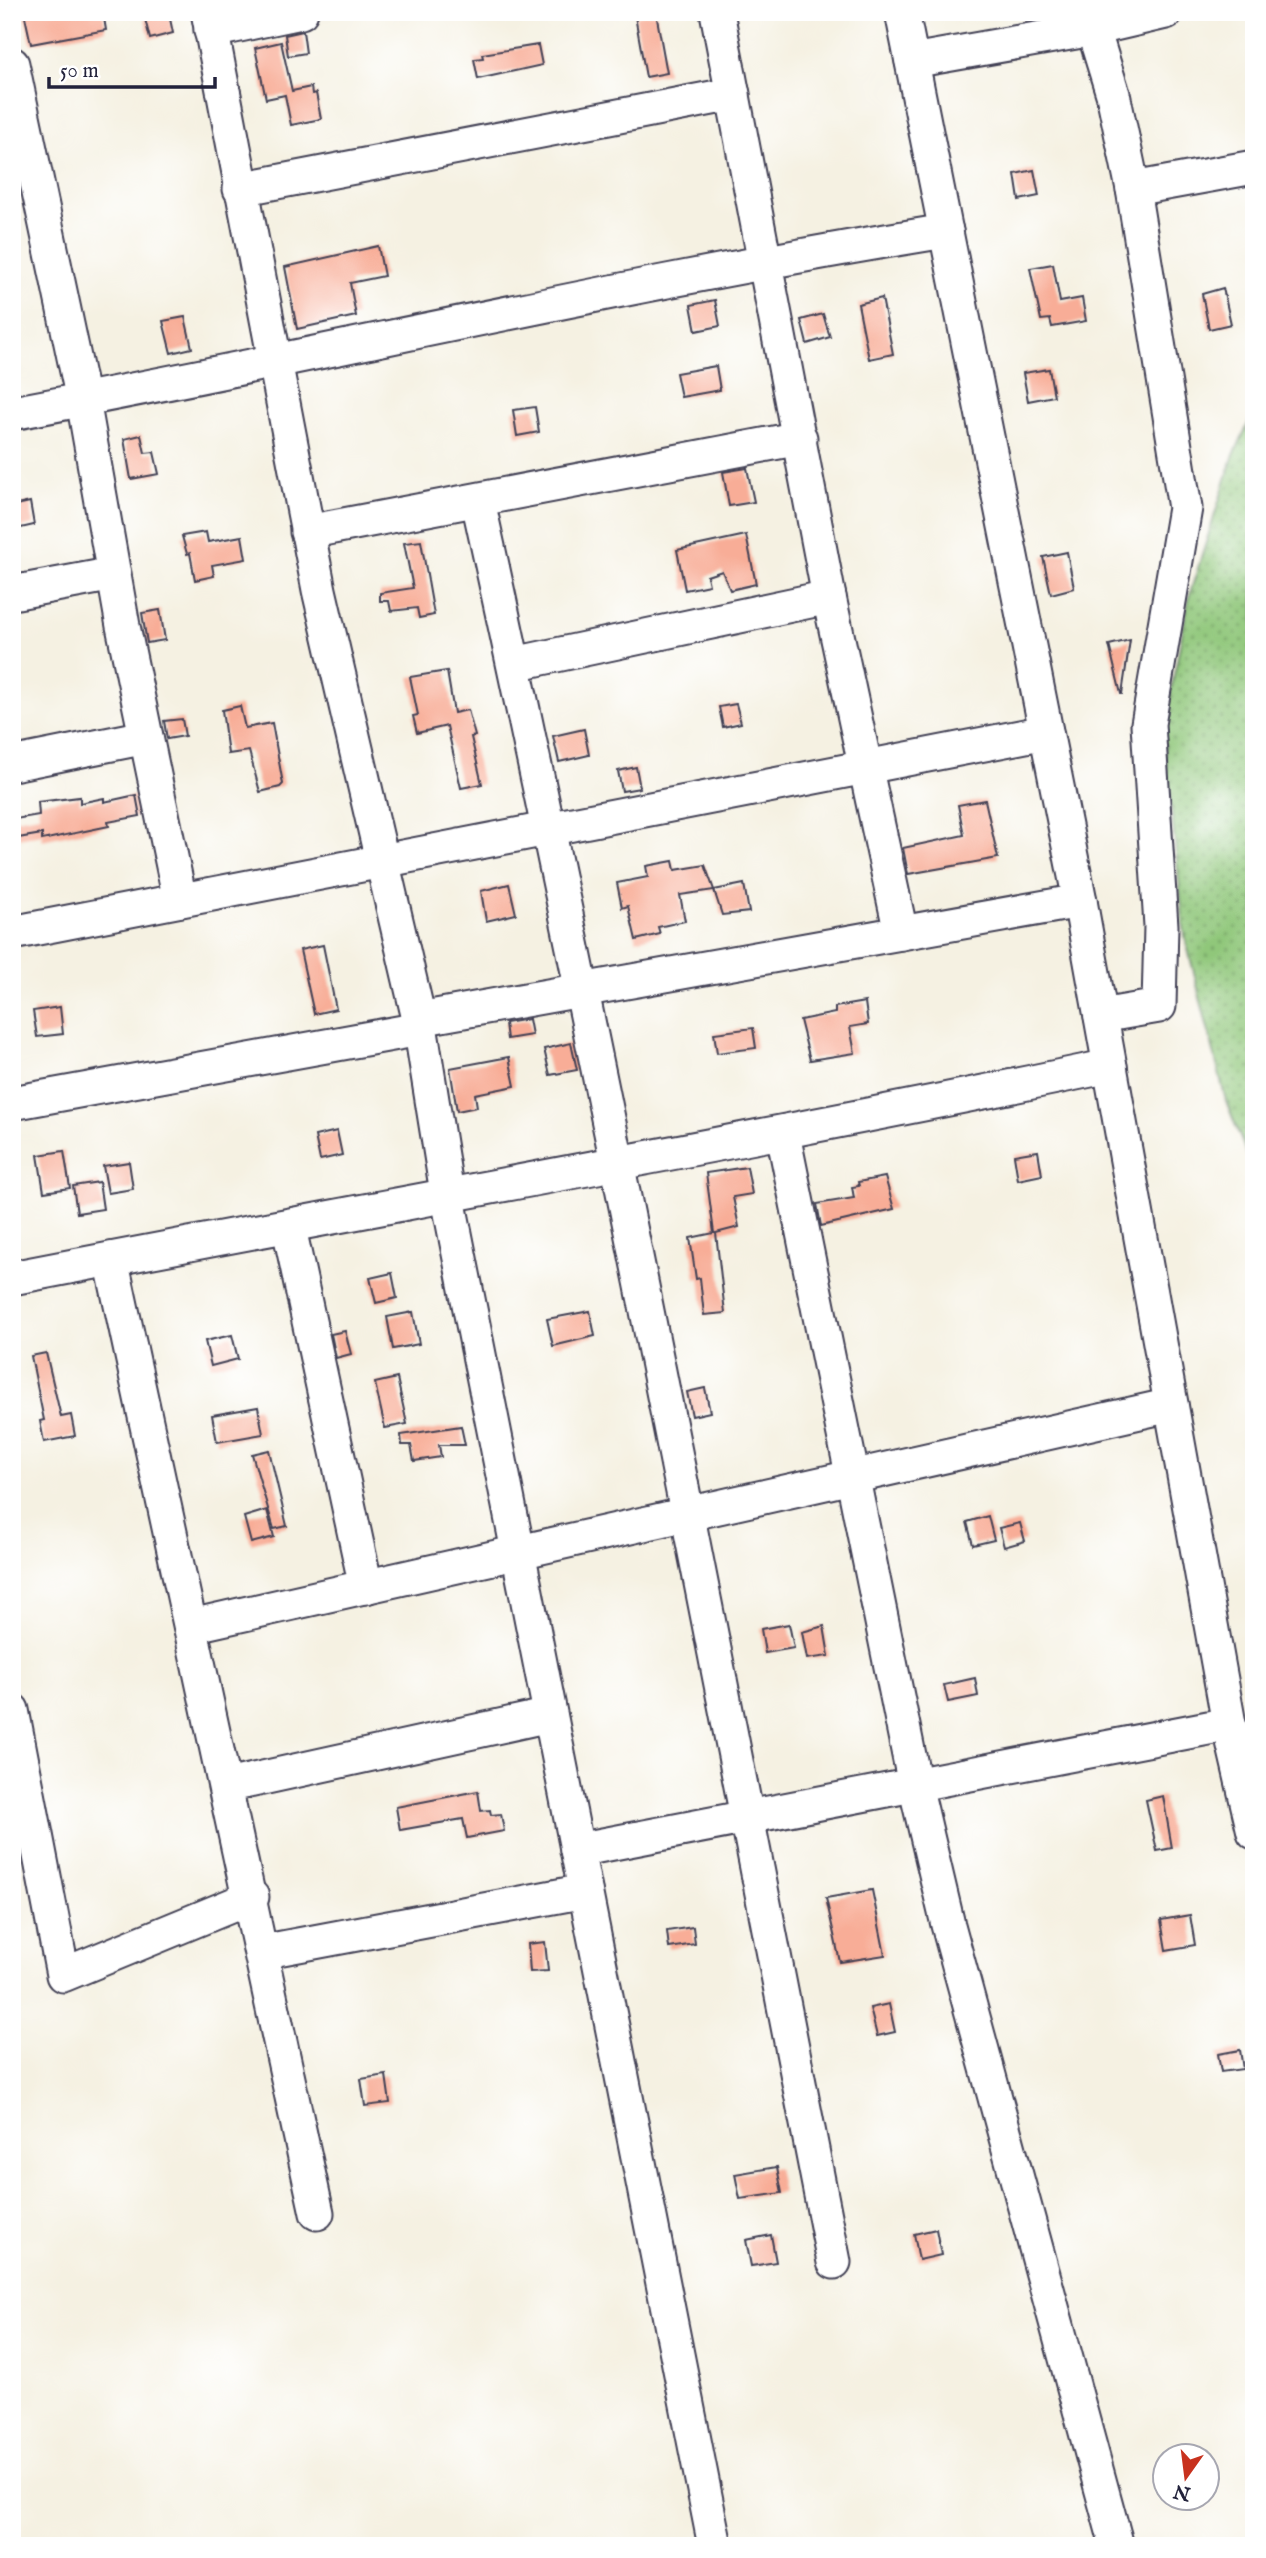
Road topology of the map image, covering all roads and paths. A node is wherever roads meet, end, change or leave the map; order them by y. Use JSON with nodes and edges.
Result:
{"nodes":[{"id":1,"x":301,"y":12,"type":"edge"},
{"id":2,"x":717,"y":12,"type":"edge"},
{"id":3,"x":902,"y":12,"type":"edge"},
{"id":4,"x":1166,"y":12,"type":"edge"},
{"id":5,"x":209,"y":22,"type":"edge"},
{"id":6,"x":1093,"y":29,"type":"junction"},
{"id":7,"x":912,"y":61,"type":"junction"},
{"id":8,"x":12,"y":64,"type":"edge"},
{"id":9,"x":733,"y":94,"type":"junction"},
{"id":10,"x":1254,"y":167,"type":"edge"},
{"id":11,"x":240,"y":189,"type":"junction"},
{"id":12,"x":1133,"y":189,"type":"junction"},
{"id":13,"x":946,"y":230,"type":"junction"},
{"id":14,"x":766,"y":260,"type":"junction"},
{"id":15,"x":276,"y":362,"type":"junction"},
{"id":16,"x":83,"y":400,"type":"junction"},
{"id":17,"x":12,"y":413,"type":"edge"},
{"id":18,"x":800,"y":438,"type":"junction"},
{"id":19,"x":478,"y":501,"type":"junction"},
{"id":20,"x":307,"y":532,"type":"junction"},
{"id":21,"x":114,"y":574,"type":"junction"},
{"id":22,"x":12,"y":593,"type":"edge"},
{"id":23,"x":829,"y":597,"type":"junction"},
{"id":24,"x":513,"y":664,"type":"junction"},
{"id":25,"x":1046,"y":732,"type":"junction"},
{"id":26,"x":146,"y":737,"type":"junction"},
{"id":27,"x":12,"y":764,"type":"edge"},
{"id":28,"x":868,"y":767,"type":"junction"},
{"id":29,"x":550,"y":828,"type":"junction"},
{"id":30,"x":382,"y":861,"type":"junction"},
{"id":31,"x":180,"y":900,"type":"junction"},
{"id":32,"x":1080,"y":901,"type":"junction"},
{"id":33,"x":12,"y":933,"type":"edge"},
{"id":34,"x":901,"y":933,"type":"junction"},
{"id":35,"x":582,"y":990,"type":"junction"},
{"id":36,"x":1101,"y":1016,"type":"junction"},
{"id":37,"x":419,"y":1024,"type":"junction"},
{"id":38,"x":1110,"y":1066,"type":"junction"},
{"id":39,"x":12,"y":1103,"type":"edge"},
{"id":40,"x":783,"y":1134,"type":"junction"},
{"id":41,"x":618,"y":1163,"type":"junction"},
{"id":42,"x":447,"y":1193,"type":"junction"},
{"id":43,"x":289,"y":1228,"type":"junction"},
{"id":44,"x":111,"y":1259,"type":"junction"},
{"id":45,"x":12,"y":1278,"type":"edge"},
{"id":46,"x":1171,"y":1405,"type":"junction"},
{"id":47,"x":851,"y":1477,"type":"junction"},
{"id":48,"x":687,"y":1514,"type":"junction"},
{"id":49,"x":518,"y":1552,"type":"junction"},
{"id":50,"x":366,"y":1587,"type":"junction"},
{"id":51,"x":191,"y":1626,"type":"junction"},
{"id":52,"x":12,"y":1710,"type":"edge"},
{"id":53,"x":550,"y":1715,"type":"junction"},
{"id":54,"x":1229,"y":1724,"type":"junction"},
{"id":55,"x":915,"y":1785,"type":"junction"},
{"id":56,"x":226,"y":1786,"type":"junction"},
{"id":57,"x":747,"y":1817,"type":"junction"},
{"id":58,"x":1253,"y":1828,"type":"edge"},
{"id":59,"x":577,"y":1850,"type":"junction"},
{"id":60,"x":585,"y":1891,"type":"junction"},
{"id":61,"x":251,"y":1898,"type":"junction"},
{"id":62,"x":261,"y":1952,"type":"junction"},
{"id":63,"x":317,"y":2213,"type":"dead end"},
{"id":64,"x":834,"y":2262,"type":"dead end"},
{"id":65,"x":715,"y":2546,"type":"edge"},
{"id":66,"x":1118,"y":2546,"type":"edge"}],
"edges":[{"from":1,"to":5,"type":"street"},
{"from":2,"to":9,"type":"street"},
{"from":3,"to":7,"type":"street"},
{"from":4,"to":6,"type":"street"},
{"from":5,"to":11,"type":"street"},
{"from":6,"to":7,"type":"street"},
{"from":6,"to":12,"type":"street"},
{"from":7,"to":13,"type":"street"},
{"from":8,"to":16,"type":"street"},
{"from":9,"to":11,"type":"street"},
{"from":9,"to":14,"type":"street"},
{"from":10,"to":12,"type":"street"},
{"from":11,"to":15,"type":"street"},
{"from":12,"to":36,"type":"street"},
{"from":13,"to":14,"type":"street"},
{"from":13,"to":25,"type":"street"},
{"from":14,"to":15,"type":"street"},
{"from":14,"to":18,"type":"street"},
{"from":15,"to":16,"type":"street"},
{"from":15,"to":20,"type":"street"},
{"from":16,"to":17,"type":"street"},
{"from":16,"to":21,"type":"street"},
{"from":18,"to":19,"type":"street"},
{"from":18,"to":23,"type":"street"},
{"from":19,"to":20,"type":"street"},
{"from":19,"to":24,"type":"street"},
{"from":20,"to":30,"type":"street"},
{"from":21,"to":22,"type":"street"},
{"from":21,"to":26,"type":"street"},
{"from":23,"to":24,"type":"street"},
{"from":23,"to":28,"type":"street"},
{"from":24,"to":29,"type":"street"},
{"from":25,"to":28,"type":"street"},
{"from":25,"to":32,"type":"street"},
{"from":26,"to":27,"type":"street"},
{"from":26,"to":31,"type":"street"},
{"from":28,"to":29,"type":"street"},
{"from":28,"to":34,"type":"street"},
{"from":29,"to":30,"type":"street"},
{"from":29,"to":35,"type":"street"},
{"from":30,"to":31,"type":"street"},
{"from":30,"to":37,"type":"street"},
{"from":31,"to":33,"type":"street"},
{"from":32,"to":34,"type":"street"},
{"from":32,"to":36,"type":"street"},
{"from":34,"to":35,"type":"street"},
{"from":35,"to":37,"type":"street"},
{"from":35,"to":41,"type":"street"},
{"from":36,"to":38,"type":"street"},
{"from":37,"to":39,"type":"street"},
{"from":37,"to":42,"type":"street"},
{"from":38,"to":40,"type":"street"},
{"from":38,"to":46,"type":"street"},
{"from":40,"to":41,"type":"street"},
{"from":40,"to":47,"type":"street"},
{"from":41,"to":42,"type":"street"},
{"from":41,"to":48,"type":"street"},
{"from":42,"to":43,"type":"street"},
{"from":42,"to":49,"type":"street"},
{"from":43,"to":44,"type":"street"},
{"from":43,"to":50,"type":"street"},
{"from":44,"to":45,"type":"street"},
{"from":44,"to":51,"type":"street"},
{"from":46,"to":47,"type":"street"},
{"from":46,"to":54,"type":"street"},
{"from":47,"to":48,"type":"street"},
{"from":47,"to":55,"type":"street"},
{"from":48,"to":49,"type":"street"},
{"from":48,"to":57,"type":"street"},
{"from":49,"to":50,"type":"street"},
{"from":49,"to":53,"type":"street"},
{"from":50,"to":51,"type":"street"},
{"from":51,"to":56,"type":"street"},
{"from":52,"to":61,"type":"street"},
{"from":53,"to":56,"type":"street"},
{"from":53,"to":59,"type":"street"},
{"from":54,"to":55,"type":"street"},
{"from":54,"to":58,"type":"street"},
{"from":55,"to":57,"type":"street"},
{"from":55,"to":66,"type":"street"},
{"from":56,"to":61,"type":"street"},
{"from":57,"to":59,"type":"street"},
{"from":57,"to":64,"type":"street"},
{"from":59,"to":60,"type":"street"},
{"from":60,"to":62,"type":"street"},
{"from":60,"to":65,"type":"street"},
{"from":61,"to":62,"type":"street"},
{"from":62,"to":63,"type":"street"}]}
